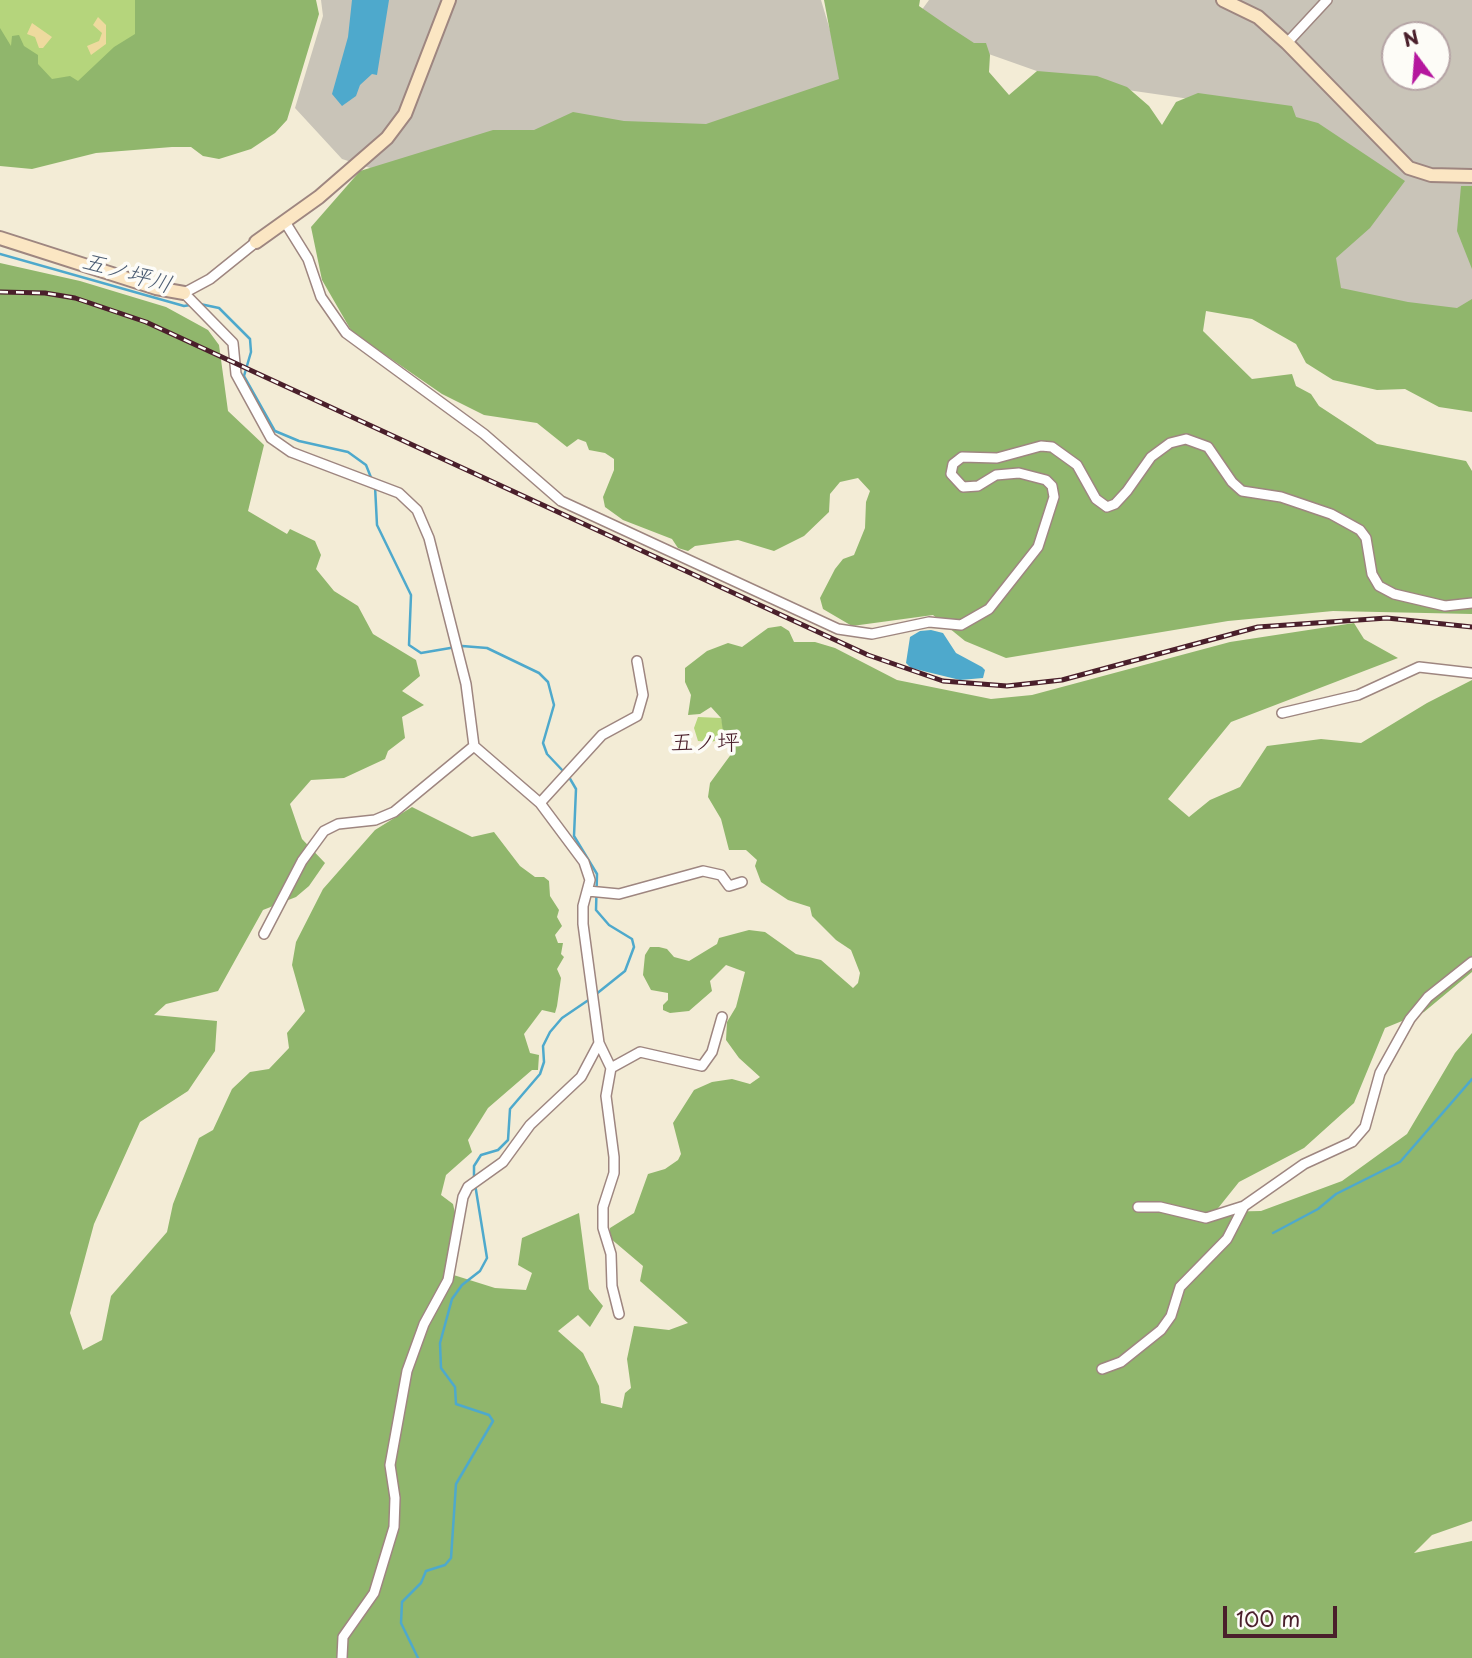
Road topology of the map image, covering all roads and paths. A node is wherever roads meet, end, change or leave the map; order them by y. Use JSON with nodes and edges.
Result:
{"nodes":[{"id":1,"x":449,"y":0,"type":"edge"},
{"id":2,"x":1223,"y":0,"type":"edge"},
{"id":3,"x":1327,"y":0,"type":"edge"},
{"id":4,"x":1287,"y":43,"type":"junction"},
{"id":5,"x":1472,"y":176,"type":"edge"},
{"id":6,"x":285,"y":222,"type":"junction"},
{"id":7,"x":0,"y":238,"type":"edge"},
{"id":8,"x":256,"y":242,"type":"joint"},
{"id":9,"x":186,"y":295,"type":"junction"},
{"id":10,"x":1472,"y":603,"type":"edge"},
{"id":11,"x":637,"y":661,"type":"dead end"},
{"id":12,"x":1472,"y":673,"type":"edge"},
{"id":13,"x":1282,"y":713,"type":"dead end"},
{"id":14,"x":474,"y":746,"type":"junction"},
{"id":15,"x":540,"y":803,"type":"junction"},
{"id":16,"x":742,"y":882,"type":"dead end"},
{"id":17,"x":588,"y":891,"type":"junction"},
{"id":18,"x":264,"y":934,"type":"dead end"},
{"id":19,"x":1472,"y":962,"type":"edge"},
{"id":20,"x":722,"y":1017,"type":"dead end"},
{"id":21,"x":599,"y":1043,"type":"junction"},
{"id":22,"x":611,"y":1068,"type":"junction"},
{"id":23,"x":1244,"y":1206,"type":"junction"},
{"id":24,"x":1138,"y":1207,"type":"dead end"},
{"id":25,"x":619,"y":1314,"type":"dead end"},
{"id":26,"x":1102,"y":1369,"type":"dead end"},
{"id":27,"x":342,"y":1658,"type":"edge"}],
"edges":[{"from":1,"to":6,"type":"street"},
{"from":2,"to":4,"type":"street"},
{"from":3,"to":4,"type":"street"},
{"from":4,"to":5,"type":"street"},
{"from":6,"to":8,"type":"street"},
{"from":6,"to":10,"type":"street"},
{"from":7,"to":9,"type":"street"},
{"from":8,"to":9,"type":"street"},
{"from":9,"to":14,"type":"street"},
{"from":11,"to":15,"type":"street"},
{"from":12,"to":13,"type":"street"},
{"from":14,"to":15,"type":"street"},
{"from":14,"to":18,"type":"street"},
{"from":15,"to":17,"type":"street"},
{"from":16,"to":17,"type":"street"},
{"from":17,"to":21,"type":"street"},
{"from":19,"to":23,"type":"street"},
{"from":20,"to":22,"type":"street"},
{"from":21,"to":22,"type":"street"},
{"from":21,"to":27,"type":"street"},
{"from":22,"to":25,"type":"street"},
{"from":23,"to":24,"type":"street"},
{"from":23,"to":26,"type":"street"}]}
